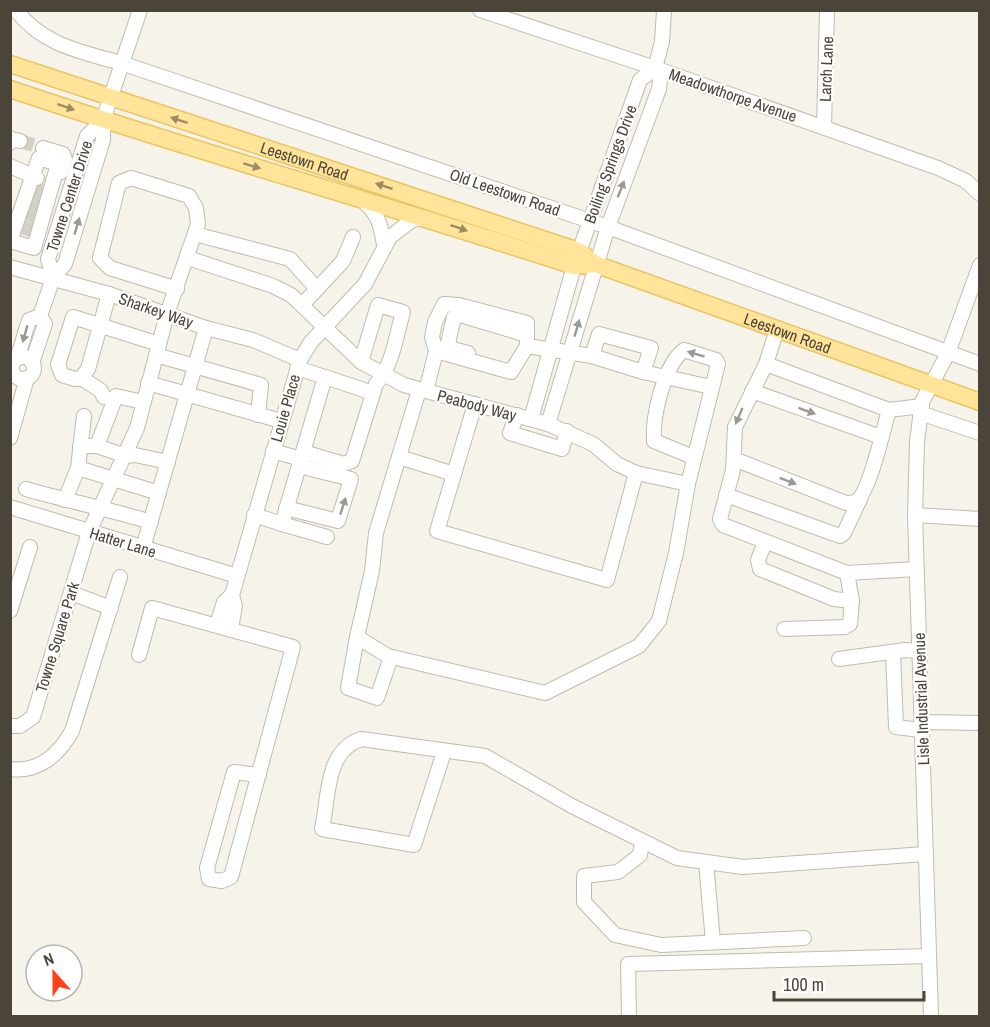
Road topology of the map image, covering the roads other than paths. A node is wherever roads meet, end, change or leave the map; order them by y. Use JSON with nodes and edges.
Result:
{"nodes":[{"id":1,"x":16,"y":10,"type":"edge"},
{"id":2,"x":140,"y":10,"type":"edge"},
{"id":3,"x":480,"y":10,"type":"edge"},
{"id":4,"x":664,"y":10,"type":"edge"},
{"id":5,"x":827,"y":10,"type":"edge"},
{"id":6,"x":495,"y":13,"type":"edge"},
{"id":7,"x":10,"y":64,"type":"edge"},
{"id":8,"x":124,"y":64,"type":"junction"},
{"id":9,"x":655,"y":68,"type":"junction"},
{"id":10,"x":10,"y":89,"type":"edge"},
{"id":11,"x":111,"y":99,"type":"junction"},
{"id":12,"x":103,"y":120,"type":"junction"},
{"id":13,"x":824,"y":127,"type":"junction"},
{"id":14,"x":43,"y":148,"type":"tunnel mouth"},
{"id":15,"x":10,"y":166,"type":"edge"},
{"id":16,"x":980,"y":194,"type":"edge"},
{"id":17,"x":68,"y":198,"type":"junction"},
{"id":18,"x":361,"y":199,"type":"junction"},
{"id":19,"x":35,"y":203,"type":"junction"},
{"id":20,"x":427,"y":218,"type":"junction"},
{"id":21,"x":589,"y":221,"type":"junction"},
{"id":22,"x":608,"y":227,"type":"junction"},
{"id":23,"x":195,"y":234,"type":"junction"},
{"id":24,"x":353,"y":237,"type":"dead end"},
{"id":25,"x":10,"y":241,"type":"edge"},
{"id":26,"x":384,"y":245,"type":"junction"},
{"id":27,"x":188,"y":258,"type":"junction"},
{"id":28,"x":577,"y":259,"type":"junction"},
{"id":29,"x":595,"y":264,"type":"junction"},
{"id":30,"x":980,"y":265,"type":"edge"},
{"id":31,"x":10,"y":267,"type":"edge"},
{"id":32,"x":53,"y":278,"type":"junction"},
{"id":33,"x":178,"y":285,"type":"junction"},
{"id":34,"x":317,"y":289,"type":"junction"},
{"id":35,"x":109,"y":294,"type":"junction"},
{"id":36,"x":302,"y":305,"type":"junction"},
{"id":37,"x":167,"y":314,"type":"junction"},
{"id":38,"x":40,"y":316,"type":"junction"},
{"id":39,"x":100,"y":326,"type":"junction"},
{"id":40,"x":325,"y":327,"type":"junction"},
{"id":41,"x":206,"y":328,"type":"junction"},
{"id":42,"x":777,"y":329,"type":"junction"},
{"id":43,"x":527,"y":341,"type":"junction"},
{"id":44,"x":550,"y":349,"type":"junction"},
{"id":45,"x":157,"y":350,"type":"junction"},
{"id":46,"x":436,"y":351,"type":"junction"},
{"id":47,"x":948,"y":353,"type":"junction"},
{"id":48,"x":570,"y":354,"type":"junction"},
{"id":49,"x":592,"y":356,"type":"junction"},
{"id":50,"x":17,"y":359,"type":"junction"},
{"id":51,"x":361,"y":362,"type":"junction"},
{"id":52,"x":32,"y":363,"type":"junction"},
{"id":53,"x":298,"y":364,"type":"junction"},
{"id":54,"x":766,"y":364,"type":"junction"},
{"id":55,"x":980,"y":364,"type":"edge"},
{"id":56,"x":195,"y":365,"type":"junction"},
{"id":57,"x":504,"y":371,"type":"junction"},
{"id":58,"x":643,"y":372,"type":"junction"},
{"id":59,"x":384,"y":374,"type":"junction"},
{"id":60,"x":667,"y":376,"type":"junction"},
{"id":61,"x":325,"y":377,"type":"junction"},
{"id":62,"x":17,"y":378,"type":"edge"},
{"id":63,"x":81,"y":378,"type":"junction"},
{"id":64,"x":148,"y":383,"type":"junction"},
{"id":65,"x":931,"y":384,"type":"junction"},
{"id":66,"x":711,"y":387,"type":"junction"},
{"id":67,"x":423,"y":390,"type":"junction"},
{"id":68,"x":752,"y":391,"type":"junction"},
{"id":69,"x":373,"y":393,"type":"junction"},
{"id":70,"x":187,"y":394,"type":"junction"},
{"id":71,"x":104,"y":399,"type":"junction"},
{"id":72,"x":143,"y":402,"type":"junction"},
{"id":73,"x":980,"y":402,"type":"edge"},
{"id":74,"x":475,"y":404,"type":"junction"},
{"id":75,"x":921,"y":409,"type":"junction"},
{"id":76,"x":889,"y":410,"type":"junction"},
{"id":77,"x":258,"y":415,"type":"junction"},
{"id":78,"x":517,"y":415,"type":"junction"},
{"id":79,"x":84,"y":416,"type":"dead end"},
{"id":80,"x":531,"y":419,"type":"junction"},
{"id":81,"x":280,"y":420,"type":"junction"},
{"id":82,"x":548,"y":424,"type":"junction"},
{"id":83,"x":567,"y":431,"type":"junction"},
{"id":84,"x":980,"y":434,"type":"edge"},
{"id":85,"x":881,"y":437,"type":"junction"},
{"id":86,"x":10,"y":438,"type":"edge"},
{"id":87,"x":80,"y":446,"type":"junction"},
{"id":88,"x":97,"y":446,"type":"junction"},
{"id":89,"x":273,"y":451,"type":"junction"},
{"id":90,"x":126,"y":456,"type":"junction"},
{"id":91,"x":399,"y":457,"type":"junction"},
{"id":92,"x":693,"y":457,"type":"junction"},
{"id":93,"x":734,"y":459,"type":"junction"},
{"id":94,"x":168,"y":462,"type":"junction"},
{"id":95,"x":311,"y":467,"type":"junction"},
{"id":96,"x":78,"y":468,"type":"junction"},
{"id":97,"x":636,"y":473,"type":"junction"},
{"id":98,"x":454,"y":474,"type":"junction"},
{"id":99,"x":113,"y":478,"type":"junction"},
{"id":100,"x":688,"y":484,"type":"junction"},
{"id":101,"x":26,"y":489,"type":"dead end"},
{"id":102,"x":159,"y":493,"type":"junction"},
{"id":103,"x":726,"y":495,"type":"junction"},
{"id":104,"x":861,"y":497,"type":"junction"},
{"id":105,"x":65,"y":500,"type":"junction"},
{"id":106,"x":100,"y":506,"type":"junction"},
{"id":107,"x":10,"y":507,"type":"edge"},
{"id":108,"x":286,"y":508,"type":"junction"},
{"id":109,"x":254,"y":515,"type":"junction"},
{"id":110,"x":915,"y":515,"type":"junction"},
{"id":111,"x":980,"y":519,"type":"edge"},
{"id":112,"x":151,"y":522,"type":"junction"},
{"id":113,"x":282,"y":524,"type":"junction"},
{"id":114,"x":89,"y":532,"type":"junction"},
{"id":115,"x":327,"y":537,"type":"dead end"},
{"id":116,"x":765,"y":542,"type":"junction"},
{"id":117,"x":30,"y":547,"type":"dead end"},
{"id":118,"x":143,"y":548,"type":"junction"},
{"id":119,"x":917,"y":569,"type":"junction"},
{"id":120,"x":847,"y":573,"type":"junction"},
{"id":121,"x":237,"y":576,"type":"junction"},
{"id":122,"x":120,"y":577,"type":"dead end"},
{"id":123,"x":71,"y":593,"type":"junction"},
{"id":124,"x":852,"y":601,"type":"junction"},
{"id":125,"x":111,"y":608,"type":"junction"},
{"id":126,"x":10,"y":611,"type":"edge"},
{"id":127,"x":224,"y":626,"type":"junction"},
{"id":128,"x":784,"y":629,"type":"dead end"},
{"id":129,"x":357,"y":637,"type":"junction"},
{"id":130,"x":919,"y":651,"type":"junction"},
{"id":131,"x":892,"y":652,"type":"junction"},
{"id":132,"x":139,"y":656,"type":"dead end"},
{"id":133,"x":391,"y":657,"type":"junction"},
{"id":134,"x":839,"y":659,"type":"dead end"},
{"id":135,"x":980,"y":723,"type":"edge"},
{"id":136,"x":10,"y":726,"type":"edge"},
{"id":137,"x":921,"y":726,"type":"junction"},
{"id":138,"x":444,"y":752,"type":"junction"},
{"id":139,"x":10,"y":769,"type":"edge"},
{"id":140,"x":259,"y":775,"type":"junction"},
{"id":141,"x":642,"y":843,"type":"junction"},
{"id":142,"x":925,"y":854,"type":"junction"},
{"id":143,"x":706,"y":862,"type":"junction"},
{"id":144,"x":804,"y":938,"type":"dead end"},
{"id":145,"x":713,"y":942,"type":"junction"},
{"id":146,"x":929,"y":956,"type":"junction"},
{"id":147,"x":629,"y":1017,"type":"edge"},
{"id":148,"x":931,"y":1017,"type":"edge"}],
"edges":[{"from":1,"to":8,"type":"street","name":"Old Leestown Road"},
{"from":2,"to":8,"type":"street","name":"Towne Center Drive"},
{"from":3,"to":6,"type":"street","name":"Meadowthorpe Avenue"},
{"from":4,"to":9,"type":"street","name":"Boiling Springs Drive"},
{"from":5,"to":13,"type":"street","name":"Larch Lane"},
{"from":6,"to":9,"type":"street","name":"Meadowthorpe Avenue"},
{"from":7,"to":11,"type":"main road","name":"Leestown Road"},
{"from":8,"to":11,"type":"street","name":"Towne Center Drive"},
{"from":8,"to":21,"type":"street","name":"Old Leestown Road"},
{"from":9,"to":13,"type":"street","name":"Meadowthorpe Avenue"},
{"from":9,"to":21,"type":"street","name":"Boiling Springs Drive"},
{"from":22,"to":9,"type":"street","name":"Boiling Springs Drive","one_way":true},
{"from":10,"to":12,"type":"main road","name":"Leestown Road","one_way":true},
{"from":11,"to":12,"type":"street","name":"Towne Center Drive"},
{"from":28,"to":11,"type":"main road","name":"Leestown Road","one_way":true},
{"from":12,"to":17,"type":"street","name":"Towne Center Drive"},
{"from":12,"to":18,"type":"main road","name":"Leestown Road","one_way":true},
{"from":32,"to":12,"type":"street","name":"Towne Center Drive","one_way":true},
{"from":13,"to":16,"type":"street","name":"Meadowthorpe Avenue"},
{"from":14,"to":19,"type":"street"},
{"from":15,"to":19,"type":"street"},
{"from":17,"to":19,"type":"street"},
{"from":17,"to":32,"type":"street","name":"Towne Center Drive"},
{"from":18,"to":20,"type":"main road","name":"Leestown Road"},
{"from":18,"to":26,"type":"street"},
{"from":19,"to":25,"type":"street"},
{"from":19,"to":25,"type":"street"},
{"from":20,"to":26,"type":"street","name":"Louie Place"},
{"from":20,"to":28,"type":"main road","name":"Leestown Road","one_way":true},
{"from":21,"to":22,"type":"street","name":"Old Leestown Road"},
{"from":21,"to":28,"type":"street","name":"Boiling Springs Drive"},
{"from":22,"to":29,"type":"street","name":"Boiling Springs Drive"},
{"from":22,"to":47,"type":"street","name":"Old Leestown Road"},
{"from":23,"to":27,"type":"street","name":"Towne Square Park"},
{"from":23,"to":33,"type":"street","name":"Towne Square Park"},
{"from":23,"to":34,"type":"street"},
{"from":24,"to":34,"type":"street"},
{"from":26,"to":40,"type":"street","name":"Louie Place"},
{"from":27,"to":33,"type":"street","name":"Towne Square Park"},
{"from":27,"to":36,"type":"street","name":"Peabody Way"},
{"from":28,"to":29,"type":"main road","name":"Leestown Road"},
{"from":28,"to":44,"type":"street","name":"Boiling Springs Drive"},
{"from":29,"to":42,"type":"main road","name":"Leestown Road"},
{"from":48,"to":29,"type":"street","name":"Boiling Springs Drive","one_way":true},
{"from":30,"to":47,"type":"street","name":"Lisle Industrial Avenue"},
{"from":31,"to":32,"type":"street","name":"Sharkey Way"},
{"from":32,"to":35,"type":"street","name":"Sharkey Way"},
{"from":32,"to":38,"type":"street","name":"Towne Center Drive"},
{"from":33,"to":37,"type":"street","name":"Towne Square Park"},
{"from":34,"to":36,"type":"street"},
{"from":35,"to":37,"type":"street","name":"Sharkey Way"},
{"from":35,"to":39,"type":"street"},
{"from":36,"to":40,"type":"street","name":"Peabody Way"},
{"from":37,"to":41,"type":"street","name":"Sharkey Way"},
{"from":37,"to":45,"type":"street","name":"Towne Square Park"},
{"from":38,"to":50,"type":"street","name":"Towne Center Drive","one_way":true},
{"from":38,"to":52,"type":"street","name":"Towne Center Drive"},
{"from":39,"to":45,"type":"street"},
{"from":39,"to":63,"type":"street"},
{"from":39,"to":63,"type":"street"},
{"from":40,"to":51,"type":"street","name":"Peabody Way"},
{"from":40,"to":53,"type":"street","name":"Louie Place"},
{"from":41,"to":53,"type":"street","name":"Sharkey Way"},
{"from":41,"to":56,"type":"street"},
{"from":42,"to":54,"type":"street"},
{"from":42,"to":65,"type":"main road","name":"Leestown Road"},
{"from":43,"to":44,"type":"street"},
{"from":43,"to":46,"type":"street"},
{"from":43,"to":57,"type":"street"},
{"from":43,"to":57,"type":"street"},
{"from":44,"to":48,"type":"street"},
{"from":44,"to":80,"type":"street","name":"Boiling Springs Drive"},
{"from":45,"to":56,"type":"street"},
{"from":45,"to":64,"type":"street","name":"Towne Square Park"},
{"from":46,"to":57,"type":"street"},
{"from":46,"to":67,"type":"street"},
{"from":47,"to":55,"type":"street","name":"Old Leestown Road"},
{"from":47,"to":65,"type":"street","name":"Lisle Industrial Avenue"},
{"from":48,"to":49,"type":"street"},
{"from":48,"to":82,"type":"street","name":"Boiling Springs Drive"},
{"from":49,"to":58,"type":"street"},
{"from":49,"to":58,"type":"street"},
{"from":50,"to":52,"type":"street"},
{"from":50,"to":62,"type":"street"},
{"from":51,"to":59,"type":"street","name":"Peabody Way"},
{"from":51,"to":59,"type":"street"},
{"from":52,"to":62,"type":"street"},
{"from":53,"to":61,"type":"street","name":"Sharkey Way"},
{"from":53,"to":81,"type":"street","name":"Louie Place"},
{"from":54,"to":68,"type":"street"},
{"from":54,"to":76,"type":"street"},
{"from":56,"to":70,"type":"street"},
{"from":56,"to":77,"type":"street"},
{"from":58,"to":60,"type":"street"},
{"from":59,"to":67,"type":"street","name":"Peabody Way"},
{"from":59,"to":69,"type":"street"},
{"from":60,"to":66,"type":"street"},
{"from":66,"to":60,"type":"street","one_way":true},
{"from":60,"to":92,"type":"street"},
{"from":61,"to":69,"type":"street","name":"Sharkey Way"},
{"from":61,"to":95,"type":"street"},
{"from":62,"to":86,"type":"street"},
{"from":63,"to":71,"type":"street"},
{"from":64,"to":70,"type":"street"},
{"from":64,"to":72,"type":"street","name":"Towne Square Park"},
{"from":65,"to":73,"type":"main road","name":"Leestown Road"},
{"from":65,"to":75,"type":"street","name":"Lisle Industrial Avenue"},
{"from":66,"to":92,"type":"street"},
{"from":67,"to":74,"type":"street","name":"Peabody Way"},
{"from":67,"to":91,"type":"street"},
{"from":68,"to":85,"type":"street","one_way":true},
{"from":68,"to":93,"type":"street","one_way":true},
{"from":69,"to":95,"type":"street"},
{"from":70,"to":77,"type":"street"},
{"from":70,"to":94,"type":"street"},
{"from":71,"to":72,"type":"street"},
{"from":71,"to":88,"type":"street"},
{"from":72,"to":90,"type":"street","name":"Towne Square Park"},
{"from":74,"to":78,"type":"street","name":"Peabody Way"},
{"from":74,"to":98,"type":"street"},
{"from":75,"to":76,"type":"street"},
{"from":75,"to":84,"type":"street"},
{"from":75,"to":110,"type":"street","name":"Lisle Industrial Avenue"},
{"from":76,"to":85,"type":"street"},
{"from":77,"to":81,"type":"street"},
{"from":78,"to":80,"type":"street","name":"Peabody Way"},
{"from":78,"to":83,"type":"street"},
{"from":79,"to":87,"type":"street"},
{"from":80,"to":82,"type":"street","name":"Peabody Way"},
{"from":81,"to":89,"type":"street","name":"Louie Place"},
{"from":82,"to":83,"type":"street","name":"Peabody Way"},
{"from":83,"to":97,"type":"street","name":"Peabody Way"},
{"from":85,"to":104,"type":"street"},
{"from":87,"to":88,"type":"street"},
{"from":87,"to":96,"type":"street"},
{"from":88,"to":90,"type":"street"},
{"from":89,"to":95,"type":"street"},
{"from":89,"to":109,"type":"street","name":"Louie Place"},
{"from":90,"to":94,"type":"street"},
{"from":90,"to":99,"type":"street","name":"Towne Square Park"},
{"from":91,"to":98,"type":"street"},
{"from":91,"to":129,"type":"street"},
{"from":92,"to":100,"type":"street"},
{"from":93,"to":103,"type":"street"},
{"from":93,"to":104,"type":"street","one_way":true},
{"from":94,"to":102,"type":"street"},
{"from":95,"to":108,"type":"street"},
{"from":108,"to":95,"type":"street","one_way":true},
{"from":96,"to":99,"type":"street"},
{"from":96,"to":105,"type":"street"},
{"from":97,"to":98,"type":"street"},
{"from":97,"to":100,"type":"street","name":"Peabody Way"},
{"from":99,"to":102,"type":"street"},
{"from":99,"to":106,"type":"street","name":"Towne Square Park"},
{"from":100,"to":133,"type":"street"},
{"from":101,"to":105,"type":"street"},
{"from":102,"to":112,"type":"street"},
{"from":103,"to":104,"type":"street"},
{"from":103,"to":116,"type":"street"},
{"from":105,"to":106,"type":"street"},
{"from":106,"to":112,"type":"street"},
{"from":106,"to":114,"type":"street","name":"Towne Square Park"},
{"from":107,"to":114,"type":"street","name":"Hatter Lane"},
{"from":108,"to":113,"type":"street"},
{"from":109,"to":113,"type":"street"},
{"from":109,"to":121,"type":"street","name":"Louie Place"},
{"from":110,"to":111,"type":"street"},
{"from":110,"to":119,"type":"street","name":"Lisle Industrial Avenue"},
{"from":112,"to":118,"type":"street"},
{"from":113,"to":115,"type":"street"},
{"from":114,"to":118,"type":"street","name":"Hatter Lane"},
{"from":114,"to":123,"type":"street","name":"Towne Square Park"},
{"from":116,"to":120,"type":"street"},
{"from":116,"to":124,"type":"street"},
{"from":117,"to":126,"type":"street"},
{"from":118,"to":121,"type":"street","name":"Hatter Lane"},
{"from":119,"to":120,"type":"street"},
{"from":119,"to":130,"type":"street","name":"Lisle Industrial Avenue"},
{"from":120,"to":124,"type":"street"},
{"from":121,"to":127,"type":"street","name":"Louie Place"},
{"from":122,"to":125,"type":"street"},
{"from":123,"to":125,"type":"street"},
{"from":123,"to":136,"type":"street","name":"Towne Square Park"},
{"from":124,"to":128,"type":"street"},
{"from":125,"to":139,"type":"street"},
{"from":127,"to":132,"type":"street"},
{"from":127,"to":140,"type":"street"},
{"from":129,"to":133,"type":"street"},
{"from":129,"to":133,"type":"street"},
{"from":130,"to":131,"type":"street"},
{"from":130,"to":137,"type":"street","name":"Lisle Industrial Avenue"},
{"from":131,"to":134,"type":"street"},
{"from":131,"to":137,"type":"street"},
{"from":135,"to":137,"type":"street"},
{"from":137,"to":142,"type":"street","name":"Lisle Industrial Avenue"},
{"from":138,"to":138,"type":"street"},
{"from":138,"to":141,"type":"street"},
{"from":140,"to":140,"type":"street"},
{"from":141,"to":143,"type":"street"},
{"from":141,"to":145,"type":"street"},
{"from":142,"to":143,"type":"street"},
{"from":142,"to":146,"type":"street","name":"Lisle Industrial Avenue"},
{"from":143,"to":145,"type":"street"},
{"from":144,"to":145,"type":"street"},
{"from":146,"to":147,"type":"street"},
{"from":146,"to":148,"type":"street","name":"Lisle Industrial Avenue"}]}
